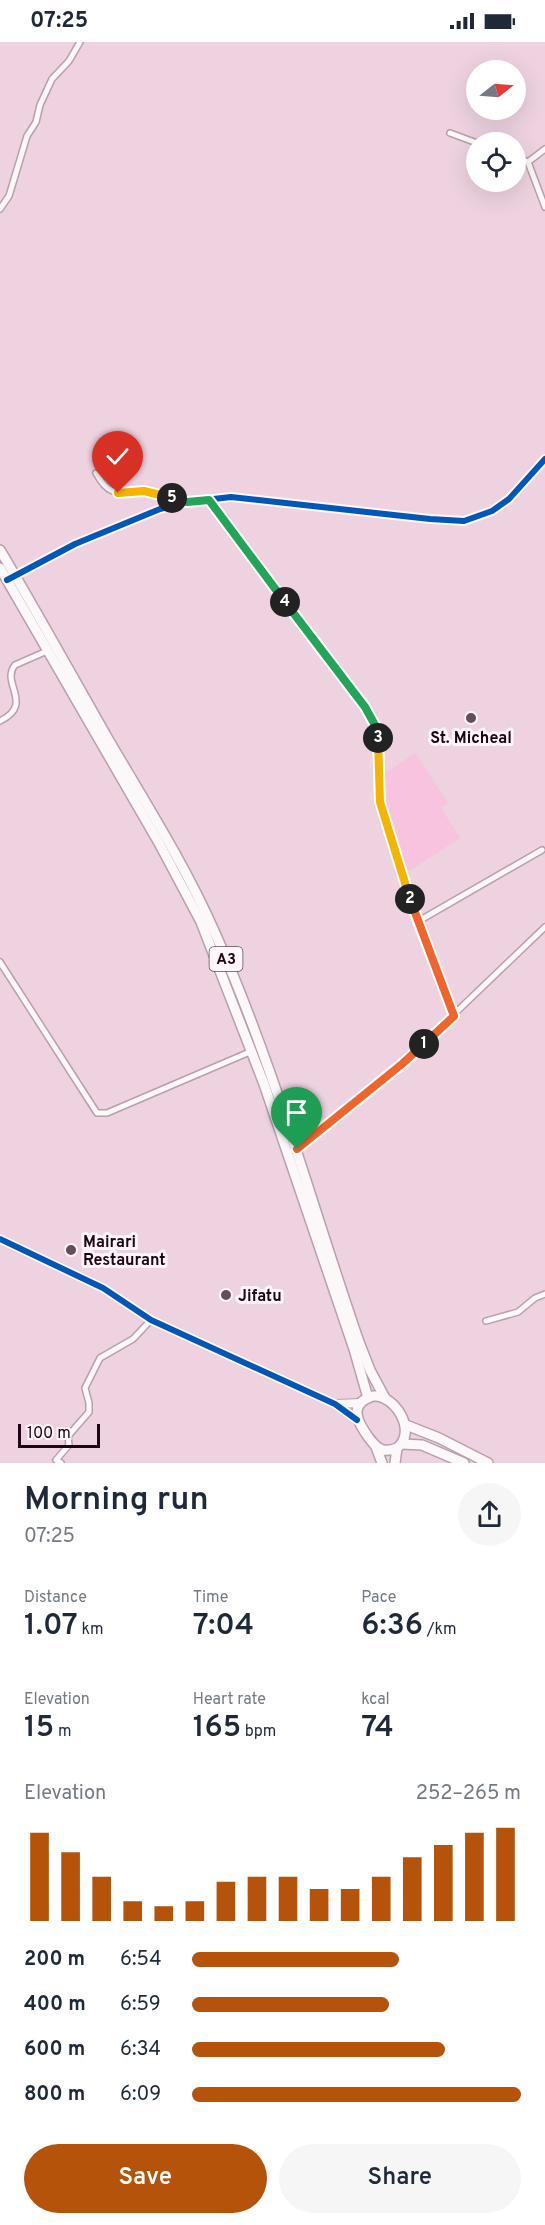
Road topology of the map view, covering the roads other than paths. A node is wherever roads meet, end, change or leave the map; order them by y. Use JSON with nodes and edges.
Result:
{"nodes":[{"id":1,"x":80,"y":42,"type":"edge"},
{"id":2,"x":450,"y":133,"type":"dead end"},
{"id":3,"x":466,"y":139,"type":"edge"},
{"id":4,"x":545,"y":149,"type":"edge"},
{"id":5,"x":528,"y":162,"type":"joint"},
{"id":6,"x":545,"y":207,"type":"edge"},
{"id":7,"x":0,"y":209,"type":"edge"},
{"id":8,"x":545,"y":459,"type":"edge"},
{"id":9,"x":96,"y":472,"type":"dead end"},
{"id":10,"x":209,"y":500,"type":"junction"},
{"id":11,"x":187,"y":502,"type":"junction"},
{"id":12,"x":0,"y":550,"type":"edge"},
{"id":13,"x":0,"y":568,"type":"edge"},
{"id":14,"x":11,"y":578,"type":"junction"},
{"id":15,"x":47,"y":651,"type":"junction"},
{"id":16,"x":70,"y":681,"type":"junction"},
{"id":17,"x":0,"y":721,"type":"edge"},
{"id":18,"x":542,"y":850,"type":"dead end"},
{"id":19,"x":417,"y":922,"type":"junction"},
{"id":20,"x":545,"y":927,"type":"edge"},
{"id":21,"x":0,"y":962,"type":"edge"},
{"id":22,"x":454,"y":1016,"type":"junction"},
{"id":23,"x":257,"y":1050,"type":"junction"},
{"id":24,"x":297,"y":1149,"type":"junction"},
{"id":25,"x":0,"y":1239,"type":"edge"},
{"id":26,"x":545,"y":1294,"type":"edge"},
{"id":27,"x":150,"y":1320,"type":"junction"},
{"id":28,"x":486,"y":1321,"type":"dead end"},
{"id":29,"x":385,"y":1398,"type":"junction"},
{"id":30,"x":365,"y":1400,"type":"junction"},
{"id":31,"x":334,"y":1404,"type":"junction"},
{"id":32,"x":357,"y":1420,"type":"junction"},
{"id":33,"x":406,"y":1425,"type":"junction"},
{"id":34,"x":400,"y":1446,"type":"junction"},
{"id":35,"x":376,"y":1447,"type":"junction"},
{"id":36,"x":62,"y":1463,"type":"edge"},
{"id":37,"x":382,"y":1463,"type":"edge"},
{"id":38,"x":395,"y":1463,"type":"edge"},
{"id":39,"x":464,"y":1463,"type":"edge"},
{"id":40,"x":488,"y":1463,"type":"edge"}],
"edges":[{"from":1,"to":7,"type":"street"},
{"from":2,"to":3,"type":"street"},
{"from":4,"to":5,"type":"street"},
{"from":5,"to":6,"type":"street"},
{"from":8,"to":10,"type":"street"},
{"from":9,"to":11,"type":"street"},
{"from":10,"to":11,"type":"street"},
{"from":10,"to":19,"type":"street"},
{"from":11,"to":14,"type":"street"},
{"from":12,"to":14,"type":"highway","number":"A3"},
{"from":13,"to":14,"type":"highway","number":"A3"},
{"from":14,"to":15,"type":"highway","number":"A3"},
{"from":14,"to":16,"type":"highway","number":"A3"},
{"from":15,"to":16,"type":"highway","number":"A3"},
{"from":15,"to":17,"type":"street"},
{"from":16,"to":23,"type":"highway","number":"A3"},
{"from":18,"to":19,"type":"street"},
{"from":19,"to":22,"type":"street"},
{"from":20,"to":22,"type":"street"},
{"from":21,"to":23,"type":"street"},
{"from":22,"to":24,"type":"street"},
{"from":23,"to":24,"type":"highway","number":"A3"},
{"from":23,"to":30,"type":"highway","number":"A3"},
{"from":24,"to":29,"type":"highway","number":"A3"},
{"from":25,"to":27,"type":"street"},
{"from":26,"to":28,"type":"street"},
{"from":27,"to":31,"type":"street"},
{"from":27,"to":36,"type":"street"},
{"from":29,"to":30,"type":"highway"},
{"from":29,"to":33,"type":"highway","number":"A3"},
{"from":30,"to":31,"type":"street"},
{"from":30,"to":32,"type":"highway","number":"A3"},
{"from":31,"to":32,"type":"street"},
{"from":32,"to":35,"type":"highway"},
{"from":33,"to":34,"type":"highway"},
{"from":33,"to":40,"type":"highway"},
{"from":34,"to":35,"type":"highway"},
{"from":34,"to":38,"type":"highway"},
{"from":34,"to":39,"type":"highway"},
{"from":35,"to":37,"type":"highway"}]}
